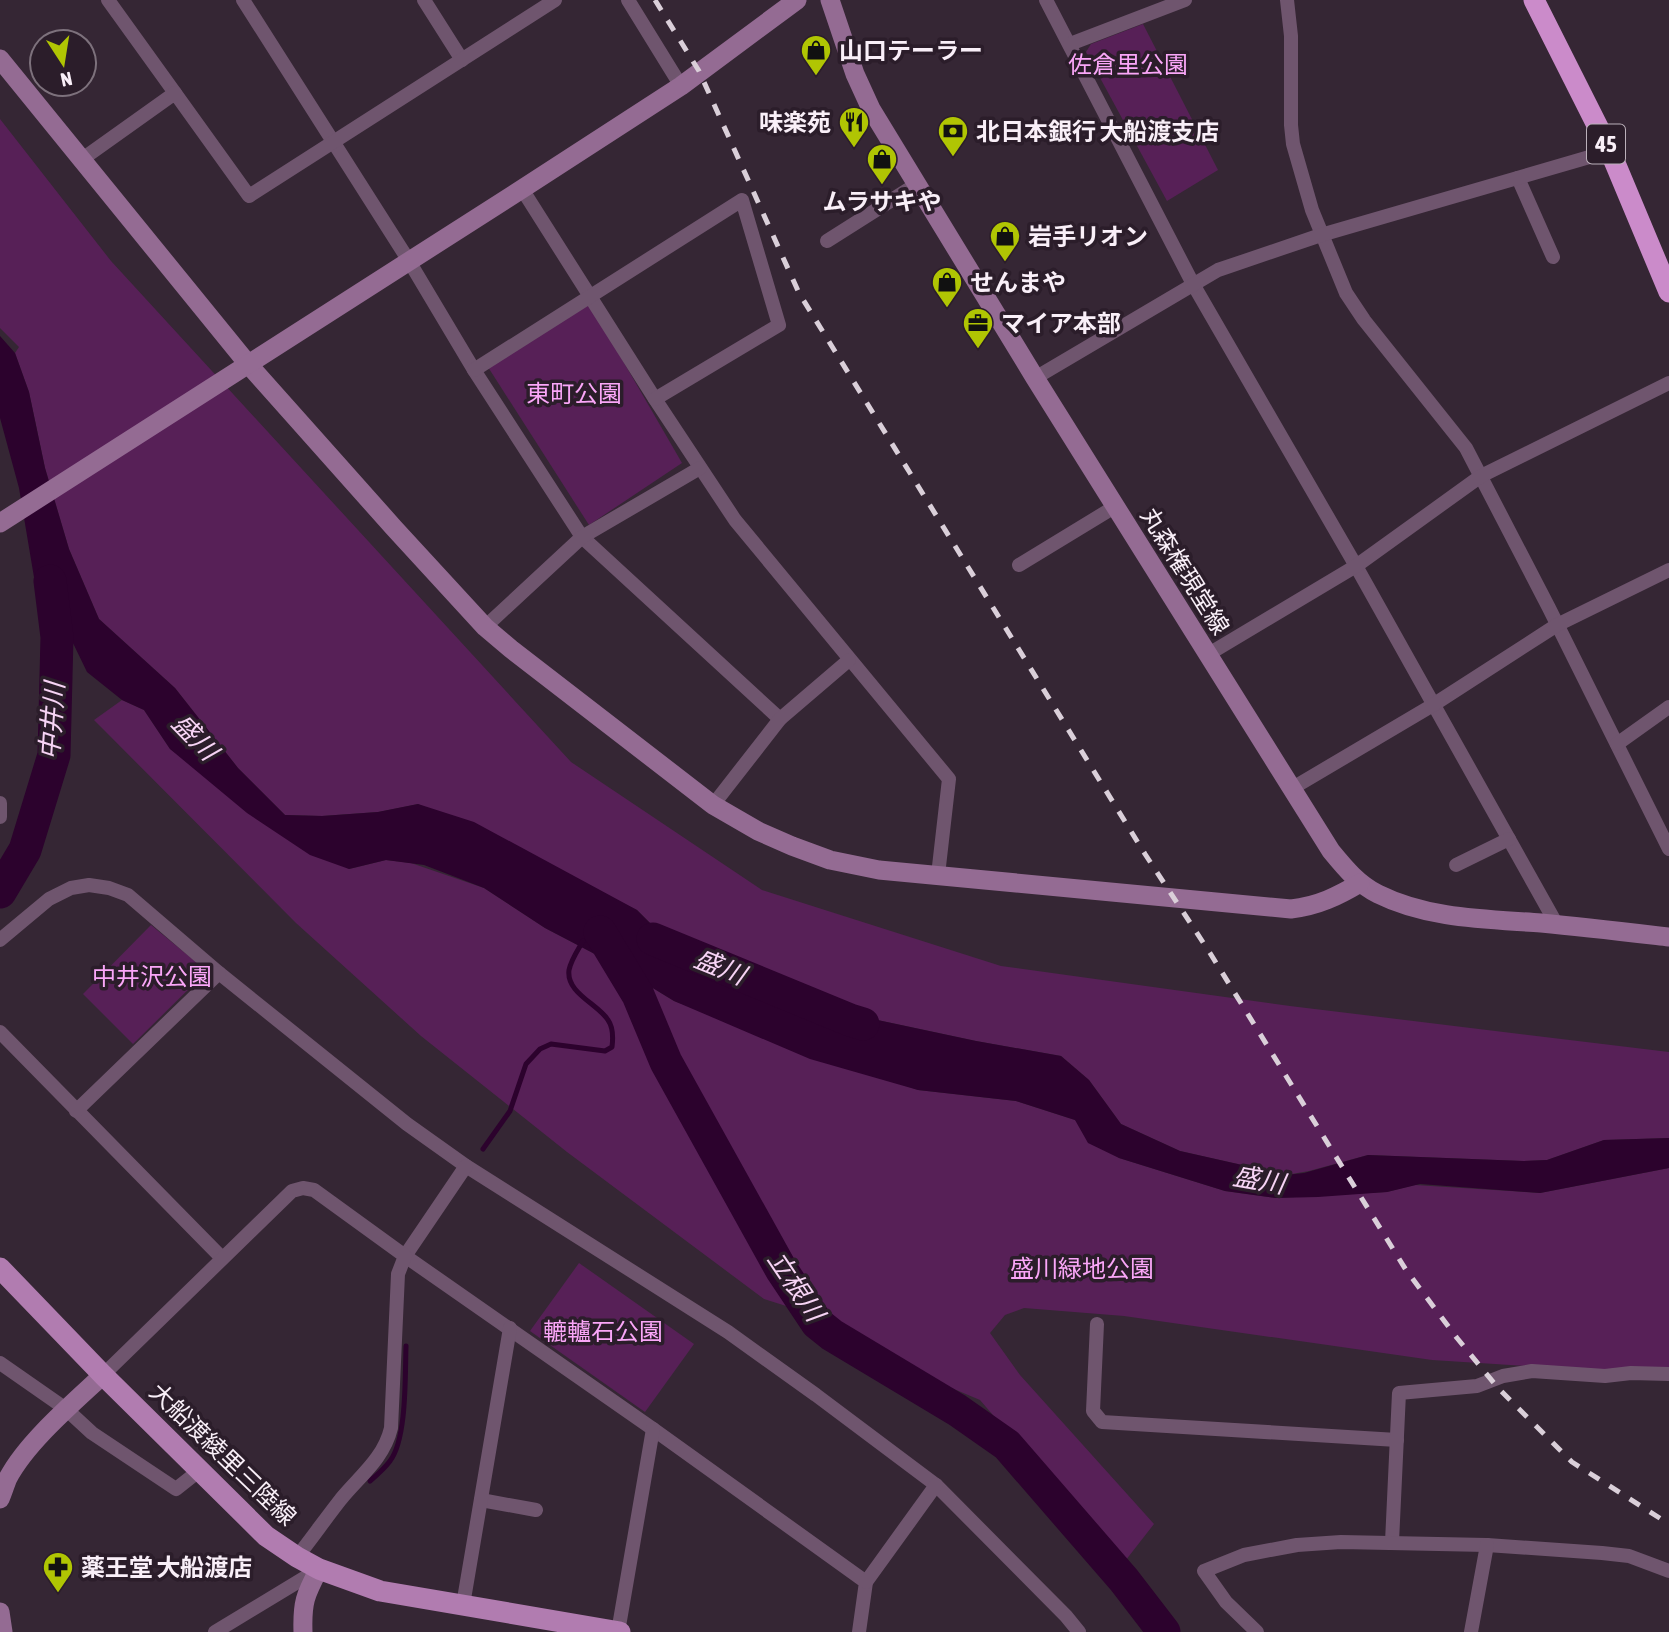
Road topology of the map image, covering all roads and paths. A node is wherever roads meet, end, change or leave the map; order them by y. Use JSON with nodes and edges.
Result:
{"nodes":[{"id":1,"x":108,"y":0,"type":"edge"},
{"id":2,"x":243,"y":0,"type":"edge"},
{"id":3,"x":424,"y":0,"type":"edge"},
{"id":4,"x":555,"y":0,"type":"edge"},
{"id":5,"x":628,"y":0,"type":"edge"},
{"id":6,"x":797,"y":0,"type":"edge"},
{"id":7,"x":830,"y":0,"type":"edge"},
{"id":8,"x":1046,"y":0,"type":"edge"},
{"id":9,"x":1185,"y":0,"type":"edge"},
{"id":10,"x":1287,"y":0,"type":"edge"},
{"id":11,"x":1534,"y":0,"type":"edge"},
{"id":12,"x":1070,"y":44,"type":"junction"},
{"id":13,"x":0,"y":60,"type":"edge"},
{"id":14,"x":462,"y":60,"type":"junction"},
{"id":15,"x":681,"y":86,"type":"junction"},
{"id":16,"x":175,"y":93,"type":"junction"},
{"id":17,"x":333,"y":142,"type":"junction"},
{"id":18,"x":1610,"y":151,"type":"junction"},
{"id":19,"x":81,"y":160,"type":"junction"},
{"id":20,"x":1518,"y":178,"type":"junction"},
{"id":21,"x":917,"y":184,"type":"junction"},
{"id":22,"x":522,"y":189,"type":"junction"},
{"id":23,"x":1321,"y":235,"type":"junction"},
{"id":24,"x":827,"y":242,"type":"dead end"},
{"id":25,"x":1553,"y":257,"type":"dead end"},
{"id":26,"x":409,"y":261,"type":"junction"},
{"id":27,"x":1193,"y":284,"type":"junction"},
{"id":28,"x":1669,"y":292,"type":"edge"},
{"id":29,"x":591,"y":298,"type":"junction"},
{"id":30,"x":248,"y":364,"type":"junction"},
{"id":31,"x":474,"y":370,"type":"junction"},
{"id":32,"x":1035,"y":378,"type":"junction"},
{"id":33,"x":1669,"y":383,"type":"edge"},
{"id":34,"x":655,"y":399,"type":"junction"},
{"id":35,"x":700,"y":468,"type":"junction"},
{"id":36,"x":1481,"y":476,"type":"junction"},
{"id":37,"x":1116,"y":506,"type":"junction"},
{"id":38,"x":0,"y":523,"type":"edge"},
{"id":39,"x":582,"y":537,"type":"junction"},
{"id":40,"x":1019,"y":565,"type":"dead end"},
{"id":41,"x":1356,"y":566,"type":"junction"},
{"id":42,"x":1669,"y":570,"type":"edge"},
{"id":43,"x":1557,"y":625,"type":"junction"},
{"id":44,"x":485,"y":626,"type":"junction"},
{"id":45,"x":1207,"y":655,"type":"junction"},
{"id":46,"x":849,"y":660,"type":"junction"},
{"id":47,"x":1433,"y":705,"type":"junction"},
{"id":48,"x":1669,"y":707,"type":"edge"},
{"id":49,"x":780,"y":719,"type":"junction"},
{"id":50,"x":1617,"y":744,"type":"junction"},
{"id":51,"x":1291,"y":789,"type":"junction"},
{"id":52,"x":0,"y":803,"type":"edge"},
{"id":53,"x":713,"y":805,"type":"junction"},
{"id":54,"x":0,"y":817,"type":"edge"},
{"id":55,"x":1509,"y":839,"type":"junction"},
{"id":56,"x":1669,"y":849,"type":"edge"},
{"id":57,"x":1456,"y":865,"type":"dead end"},
{"id":58,"x":938,"y":875,"type":"junction"},
{"id":59,"x":1360,"y":883,"type":"junction"},
{"id":60,"x":1557,"y":925,"type":"junction"},
{"id":61,"x":1669,"y":937,"type":"edge"},
{"id":62,"x":0,"y":940,"type":"edge"},
{"id":63,"x":219,"y":973,"type":"junction"},
{"id":64,"x":0,"y":1032,"type":"edge"},
{"id":65,"x":76,"y":1111,"type":"junction"},
{"id":66,"x":466,"y":1166,"type":"junction"},
{"id":67,"x":405,"y":1255,"type":"junction"},
{"id":68,"x":222,"y":1258,"type":"junction"},
{"id":69,"x":0,"y":1268,"type":"edge"},
{"id":70,"x":1097,"y":1324,"type":"dead end"},
{"id":71,"x":510,"y":1328,"type":"junction"},
{"id":72,"x":0,"y":1363,"type":"edge"},
{"id":73,"x":1669,"y":1374,"type":"edge"},
{"id":74,"x":103,"y":1375,"type":"junction"},
{"id":75,"x":66,"y":1409,"type":"junction"},
{"id":76,"x":653,"y":1429,"type":"junction"},
{"id":77,"x":1397,"y":1440,"type":"junction"},
{"id":78,"x":200,"y":1471,"type":"junction"},
{"id":79,"x":936,"y":1485,"type":"junction"},
{"id":80,"x":0,"y":1499,"type":"edge"},
{"id":81,"x":481,"y":1500,"type":"junction"},
{"id":82,"x":537,"y":1510,"type":"dead end"},
{"id":83,"x":1392,"y":1542,"type":"junction"},
{"id":84,"x":1487,"y":1545,"type":"junction"},
{"id":85,"x":298,"y":1557,"type":"junction"},
{"id":86,"x":319,"y":1569,"type":"junction"},
{"id":87,"x":1669,"y":1571,"type":"edge"},
{"id":88,"x":866,"y":1582,"type":"junction"},
{"id":89,"x":463,"y":1605,"type":"junction"},
{"id":90,"x":0,"y":1612,"type":"edge"},
{"id":91,"x":3,"y":1632,"type":"edge"},
{"id":92,"x":215,"y":1632,"type":"edge"},
{"id":93,"x":303,"y":1632,"type":"edge"},
{"id":94,"x":619,"y":1632,"type":"edge"},
{"id":95,"x":859,"y":1632,"type":"edge"},
{"id":96,"x":1079,"y":1632,"type":"edge"},
{"id":97,"x":1257,"y":1632,"type":"edge"},
{"id":98,"x":1471,"y":1632,"type":"edge"}],
"edges":[{"from":1,"to":16,"type":"street"},
{"from":2,"to":17,"type":"street"},
{"from":3,"to":14,"type":"street"},
{"from":4,"to":14,"type":"street"},
{"from":5,"to":15,"type":"street"},
{"from":6,"to":15,"type":"street"},
{"from":7,"to":21,"type":"street","name":"丸森権現堂線"},
{"from":8,"to":12,"type":"street"},
{"from":9,"to":12,"type":"street"},
{"from":10,"to":23,"type":"street"},
{"from":11,"to":18,"type":"highway","number":"45"},
{"from":12,"to":27,"type":"street"},
{"from":13,"to":19,"type":"street"},
{"from":14,"to":17,"type":"street"},
{"from":15,"to":22,"type":"street"},
{"from":16,"to":17,"type":"street"},
{"from":16,"to":19,"type":"street"},
{"from":17,"to":26,"type":"street"},
{"from":18,"to":20,"type":"street"},
{"from":18,"to":28,"type":"highway","number":"45"},
{"from":19,"to":30,"type":"street"},
{"from":20,"to":23,"type":"street"},
{"from":20,"to":25,"type":"street"},
{"from":21,"to":24,"type":"street"},
{"from":21,"to":32,"type":"street","name":"丸森権現堂線"},
{"from":22,"to":26,"type":"street"},
{"from":22,"to":29,"type":"street"},
{"from":23,"to":27,"type":"street"},
{"from":23,"to":36,"type":"street"},
{"from":26,"to":30,"type":"street"},
{"from":26,"to":31,"type":"street"},
{"from":27,"to":32,"type":"street"},
{"from":27,"to":41,"type":"street"},
{"from":29,"to":31,"type":"street"},
{"from":29,"to":34,"type":"street"},
{"from":29,"to":34,"type":"street"},
{"from":30,"to":38,"type":"street"},
{"from":30,"to":44,"type":"street"},
{"from":31,"to":39,"type":"street"},
{"from":32,"to":37,"type":"street","name":"丸森権現堂線"},
{"from":33,"to":36,"type":"street"},
{"from":34,"to":35,"type":"street"},
{"from":35,"to":39,"type":"street"},
{"from":35,"to":46,"type":"street"},
{"from":36,"to":41,"type":"street"},
{"from":36,"to":43,"type":"street"},
{"from":37,"to":40,"type":"street"},
{"from":37,"to":45,"type":"street","name":"丸森権現堂線"},
{"from":39,"to":44,"type":"street"},
{"from":39,"to":49,"type":"street"},
{"from":41,"to":45,"type":"street"},
{"from":41,"to":47,"type":"street"},
{"from":42,"to":43,"type":"street"},
{"from":43,"to":47,"type":"street"},
{"from":43,"to":50,"type":"street"},
{"from":44,"to":53,"type":"street"},
{"from":45,"to":51,"type":"street","name":"丸森権現堂線"},
{"from":46,"to":49,"type":"street"},
{"from":46,"to":58,"type":"street"},
{"from":47,"to":51,"type":"street"},
{"from":47,"to":55,"type":"street"},
{"from":48,"to":50,"type":"street"},
{"from":49,"to":53,"type":"street"},
{"from":50,"to":56,"type":"street"},
{"from":51,"to":59,"type":"street","name":"丸森権現堂線"},
{"from":52,"to":54,"type":"street"},
{"from":53,"to":58,"type":"street"},
{"from":55,"to":57,"type":"street"},
{"from":55,"to":60,"type":"street"},
{"from":58,"to":59,"type":"street"},
{"from":59,"to":60,"type":"street","name":"丸森権現堂線"},
{"from":60,"to":61,"type":"street","name":"丸森権現堂線"},
{"from":62,"to":63,"type":"street"},
{"from":63,"to":65,"type":"street"},
{"from":63,"to":66,"type":"street"},
{"from":64,"to":65,"type":"street"},
{"from":65,"to":68,"type":"street"},
{"from":66,"to":67,"type":"street"},
{"from":66,"to":79,"type":"street"},
{"from":67,"to":68,"type":"street"},
{"from":67,"to":71,"type":"street"},
{"from":67,"to":85,"type":"street"},
{"from":68,"to":74,"type":"street"},
{"from":69,"to":74,"type":"main road","name":"大船渡綾里三陸線"},
{"from":70,"to":77,"type":"street"},
{"from":71,"to":76,"type":"street"},
{"from":71,"to":81,"type":"street"},
{"from":72,"to":75,"type":"street"},
{"from":73,"to":77,"type":"street"},
{"from":74,"to":75,"type":"street"},
{"from":74,"to":78,"type":"main road","name":"大船渡綾里三陸線"},
{"from":75,"to":78,"type":"street"},
{"from":75,"to":80,"type":"street"},
{"from":76,"to":88,"type":"street"},
{"from":76,"to":94,"type":"street"},
{"from":77,"to":83,"type":"street"},
{"from":78,"to":85,"type":"main road","name":"大船渡綾里三陸線"},
{"from":79,"to":88,"type":"street"},
{"from":79,"to":96,"type":"street"},
{"from":81,"to":82,"type":"street"},
{"from":81,"to":89,"type":"street"},
{"from":83,"to":84,"type":"street"},
{"from":83,"to":97,"type":"street"},
{"from":84,"to":87,"type":"street"},
{"from":84,"to":98,"type":"street"},
{"from":85,"to":86,"type":"main road","name":"大船渡綾里三陸線"},
{"from":86,"to":89,"type":"main road","name":"大船渡綾里三陸線"},
{"from":86,"to":92,"type":"street"},
{"from":86,"to":93,"type":"street"},
{"from":88,"to":95,"type":"street"},
{"from":89,"to":94,"type":"main road","name":"大船渡綾里三陸線"},
{"from":90,"to":91,"type":"street"}]}
